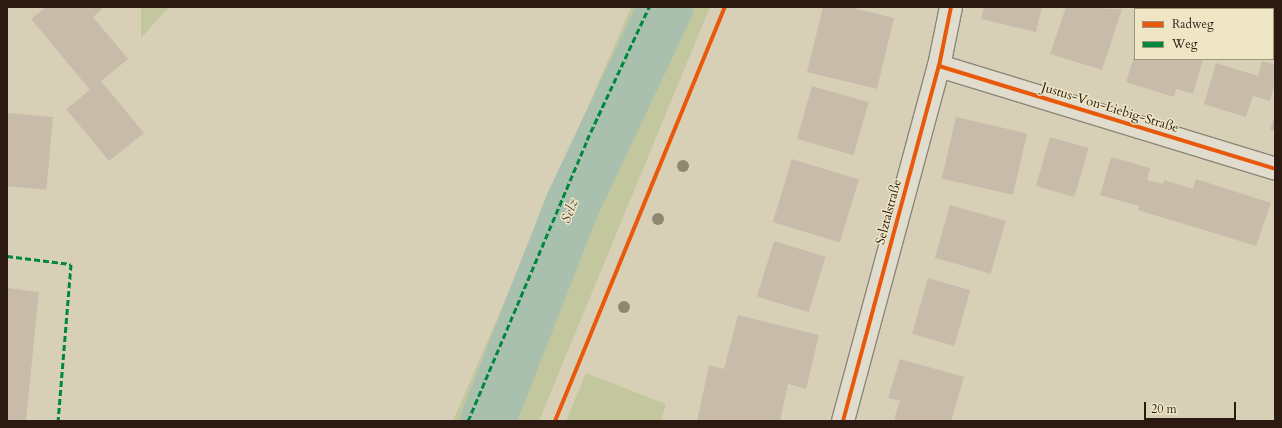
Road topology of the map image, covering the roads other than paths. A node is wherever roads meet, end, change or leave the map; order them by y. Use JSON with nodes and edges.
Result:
{"nodes":[{"id":1,"x":951,"y":7,"type":"edge"},
{"id":2,"x":939,"y":66,"type":"junction"},
{"id":3,"x":1275,"y":169,"type":"edge"},
{"id":4,"x":843,"y":421,"type":"edge"}],
"edges":[{"from":1,"to":2,"type":"street","name":"Selztalstraße"},
{"from":2,"to":3,"type":"street","name":"Justus-Von-Liebig-Straße"},
{"from":2,"to":4,"type":"street","name":"Selztalstraße"}]}
